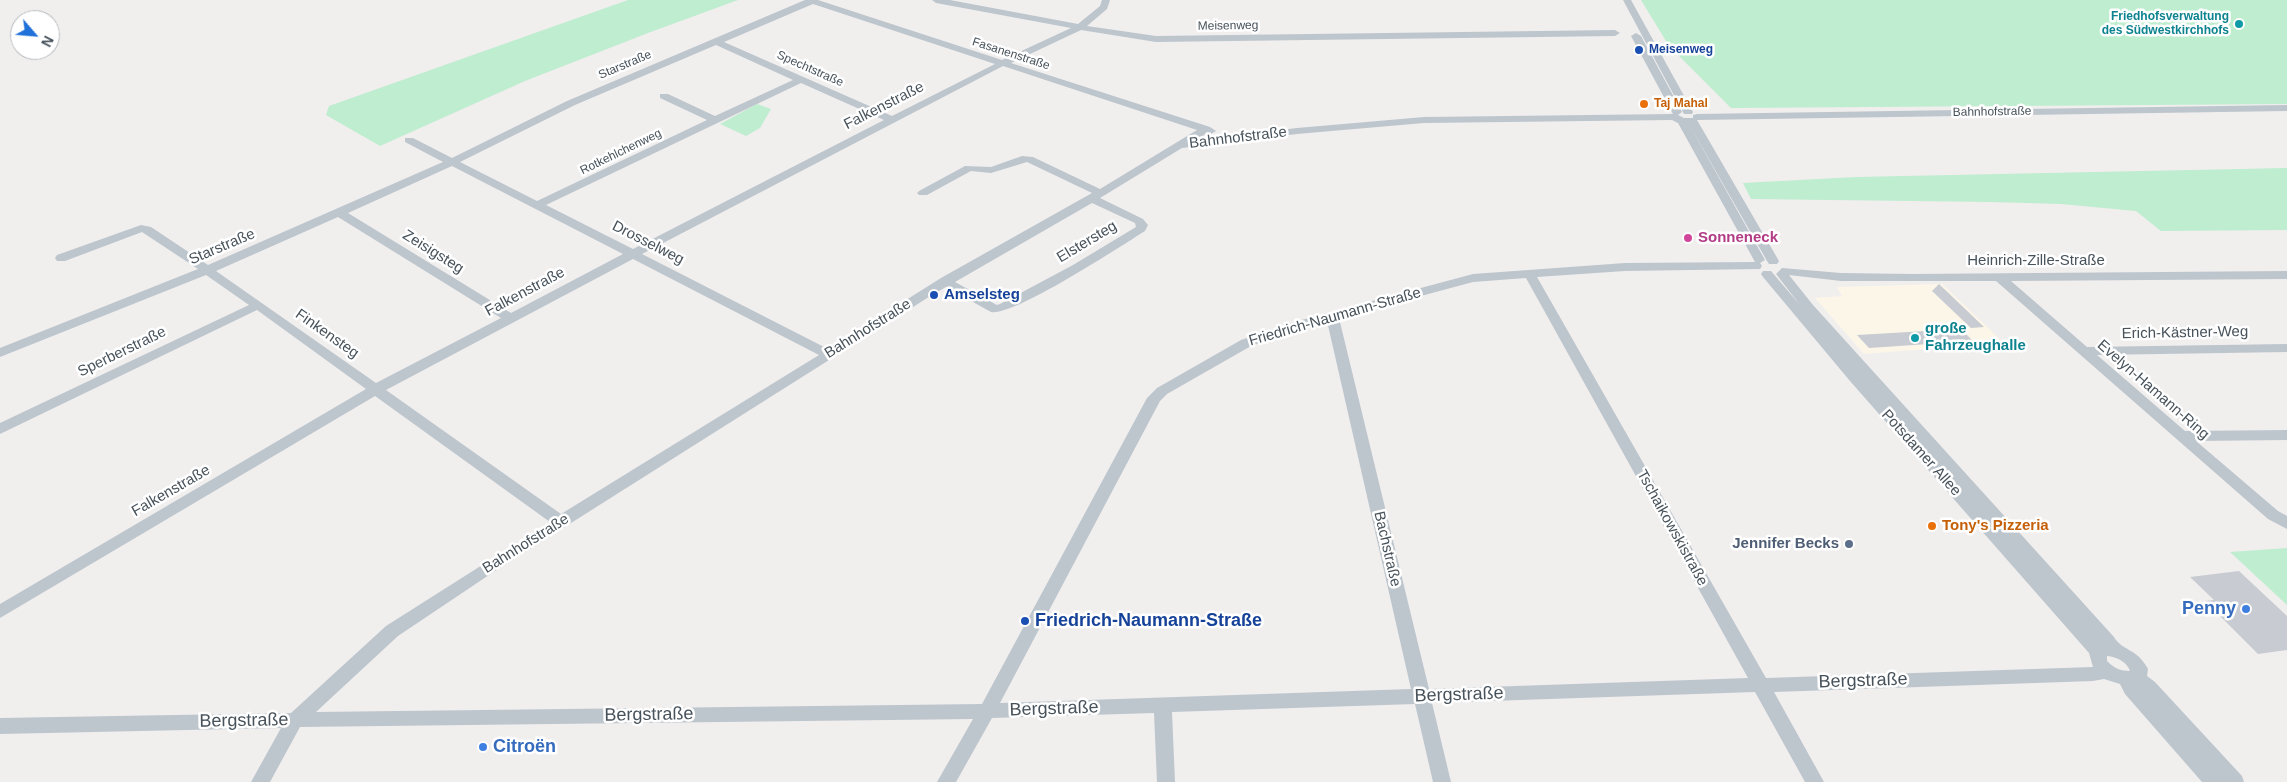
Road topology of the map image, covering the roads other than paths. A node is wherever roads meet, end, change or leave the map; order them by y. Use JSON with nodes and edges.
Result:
{"nodes":[{"id":1,"x":936,"y":0,"type":"edge"},
{"id":2,"x":1106,"y":0,"type":"edge"},
{"id":3,"x":1616,"y":0,"type":"edge"},
{"id":4,"x":1627,"y":0,"type":"edge"},
{"id":5,"x":811,"y":1,"type":"edge"},
{"id":6,"x":1079,"y":28,"type":"junction"},
{"id":7,"x":1615,"y":33,"type":"dead end"},
{"id":8,"x":717,"y":42,"type":"junction"},
{"id":9,"x":1001,"y":64,"type":"junction"},
{"id":10,"x":802,"y":79,"type":"junction"},
{"id":11,"x":664,"y":96,"type":"dead end"},
{"id":12,"x":2287,"y":108,"type":"edge"},
{"id":13,"x":1685,"y":116,"type":"junction"},
{"id":14,"x":715,"y":120,"type":"junction"},
{"id":15,"x":892,"y":120,"type":"junction"},
{"id":16,"x":1206,"y":129,"type":"junction"},
{"id":17,"x":1233,"y":139,"type":"junction"},
{"id":18,"x":409,"y":140,"type":"dead end"},
{"id":19,"x":1178,"y":146,"type":"junction"},
{"id":20,"x":452,"y":162,"type":"junction"},
{"id":21,"x":923,"y":193,"type":"dead end"},
{"id":22,"x":1096,"y":195,"type":"junction"},
{"id":23,"x":537,"y":205,"type":"junction"},
{"id":24,"x":340,"y":214,"type":"junction"},
{"id":25,"x":633,"y":254,"type":"junction"},
{"id":26,"x":61,"y":258,"type":"dead end"},
{"id":27,"x":1770,"y":268,"type":"junction"},
{"id":28,"x":207,"y":270,"type":"junction"},
{"id":29,"x":1529,"y":273,"type":"junction"},
{"id":30,"x":2287,"y":275,"type":"edge"},
{"id":31,"x":2000,"y":278,"type":"junction"},
{"id":32,"x":945,"y":281,"type":"junction"},
{"id":33,"x":258,"y":305,"type":"junction"},
{"id":34,"x":1332,"y":316,"type":"junction"},
{"id":35,"x":510,"y":318,"type":"junction"},
{"id":36,"x":2287,"y":348,"type":"edge"},
{"id":37,"x":2084,"y":351,"type":"junction"},
{"id":38,"x":0,"y":353,"type":"edge"},
{"id":39,"x":828,"y":354,"type":"junction"},
{"id":40,"x":376,"y":389,"type":"junction"},
{"id":41,"x":0,"y":429,"type":"edge"},
{"id":42,"x":2287,"y":435,"type":"edge"},
{"id":43,"x":2180,"y":436,"type":"junction"},
{"id":44,"x":561,"y":522,"type":"junction"},
{"id":45,"x":2287,"y":523,"type":"edge"},
{"id":46,"x":0,"y":612,"type":"edge"},
{"id":47,"x":2106,"y":650,"type":"junction"},
{"id":48,"x":2107,"y":671,"type":"junction"},
{"id":49,"x":2131,"y":678,"type":"junction"},
{"id":50,"x":1759,"y":685,"type":"junction"},
{"id":51,"x":1422,"y":696,"type":"junction"},
{"id":52,"x":1163,"y":705,"type":"junction"},
{"id":53,"x":987,"y":711,"type":"junction"},
{"id":54,"x":295,"y":720,"type":"junction"},
{"id":55,"x":0,"y":726,"type":"edge"},
{"id":56,"x":260,"y":782,"type":"edge"},
{"id":57,"x":946,"y":782,"type":"edge"},
{"id":58,"x":1166,"y":782,"type":"edge"},
{"id":59,"x":1442,"y":782,"type":"edge"},
{"id":60,"x":1815,"y":782,"type":"edge"},
{"id":61,"x":2214,"y":782,"type":"edge"},
{"id":62,"x":2235,"y":782,"type":"edge"}],
"edges":[{"from":1,"to":6,"type":"street","name":"Meisenweg"},
{"from":2,"to":6,"type":"street","name":"Falkenstraße"},
{"from":3,"to":13,"type":"street","name":"Potsdamer Allee"},
{"from":4,"to":13,"type":"street","name":"Potsdamer Allee"},
{"from":5,"to":8,"type":"street","name":"Starstraße"},
{"from":5,"to":9,"type":"street","name":"Fasanenstraße"},
{"from":6,"to":7,"type":"street","name":"Meisenweg"},
{"from":6,"to":9,"type":"street","name":"Falkenstraße"},
{"from":8,"to":10,"type":"street","name":"Spechtstraße"},
{"from":8,"to":20,"type":"street","name":"Starstraße"},
{"from":9,"to":15,"type":"street","name":"Falkenstraße"},
{"from":9,"to":16,"type":"street","name":"Fasanenstraße"},
{"from":10,"to":14,"type":"street","name":"Rotkehlchenweg"},
{"from":10,"to":15,"type":"street","name":"Spechtstraße"},
{"from":11,"to":14,"type":"street"},
{"from":12,"to":13,"type":"street","name":"Bahnhofstraße"},
{"from":13,"to":17,"type":"street","name":"Bahnhofstraße"},
{"from":13,"to":27,"type":"street","name":"Potsdamer Allee"},
{"from":14,"to":23,"type":"street","name":"Rotkehlchenweg"},
{"from":15,"to":25,"type":"street","name":"Falkenstraße"},
{"from":16,"to":17,"type":"street","name":"Fasanenstraße"},
{"from":16,"to":19,"type":"street"},
{"from":17,"to":19,"type":"street","name":"Bahnhofstraße"},
{"from":18,"to":20,"type":"street"},
{"from":19,"to":22,"type":"street","name":"Bahnhofstraße"},
{"from":20,"to":23,"type":"street","name":"Drosselweg"},
{"from":20,"to":24,"type":"street","name":"Starstraße"},
{"from":21,"to":22,"type":"street"},
{"from":22,"to":32,"type":"street","name":"Bahnhofstraße"},
{"from":22,"to":32,"type":"street","name":"Elstersteg"},
{"from":23,"to":25,"type":"street","name":"Drosselweg"},
{"from":24,"to":28,"type":"street","name":"Starstraße"},
{"from":24,"to":35,"type":"street","name":"Zeisigsteg"},
{"from":25,"to":35,"type":"street","name":"Falkenstraße"},
{"from":25,"to":39,"type":"street","name":"Drosselweg"},
{"from":26,"to":28,"type":"street","name":"Finkensteg"},
{"from":27,"to":29,"type":"street","name":"Friedrich-Naumann-Straße"},
{"from":27,"to":31,"type":"street","name":"Heinrich-Zille-Straße"},
{"from":27,"to":47,"type":"street","name":"Potsdamer Allee"},
{"from":28,"to":33,"type":"street","name":"Finkensteg"},
{"from":28,"to":38,"type":"street","name":"Starstraße"},
{"from":29,"to":34,"type":"street","name":"Friedrich-Naumann-Straße"},
{"from":29,"to":50,"type":"street","name":"Tschaikowskistraße"},
{"from":30,"to":31,"type":"street","name":"Heinrich-Zille-Straße"},
{"from":31,"to":37,"type":"street","name":"Evelyn-Hamann-Ring"},
{"from":32,"to":39,"type":"street","name":"Bahnhofstraße"},
{"from":33,"to":40,"type":"street","name":"Finkensteg"},
{"from":33,"to":41,"type":"street","name":"Sperberstraße"},
{"from":34,"to":51,"type":"street","name":"Bachstraße"},
{"from":34,"to":53,"type":"street","name":"Friedrich-Naumann-Straße"},
{"from":35,"to":40,"type":"street","name":"Falkenstraße"},
{"from":36,"to":37,"type":"street","name":"Erich-Kästner-Weg"},
{"from":37,"to":43,"type":"street","name":"Evelyn-Hamann-Ring"},
{"from":39,"to":44,"type":"street","name":"Bahnhofstraße"},
{"from":40,"to":44,"type":"street","name":"Finkensteg"},
{"from":40,"to":46,"type":"street","name":"Falkenstraße"},
{"from":42,"to":43,"type":"street"},
{"from":43,"to":45,"type":"street","name":"Evelyn-Hamann-Ring"},
{"from":44,"to":54,"type":"street","name":"Bahnhofstraße"},
{"from":47,"to":48,"type":"street"},
{"from":47,"to":49,"type":"street"},
{"from":48,"to":49,"type":"street"},
{"from":48,"to":50,"type":"street","name":"Bergstraße"},
{"from":49,"to":61,"type":"street"},
{"from":49,"to":62,"type":"street"},
{"from":50,"to":51,"type":"street","name":"Bergstraße"},
{"from":50,"to":60,"type":"street","name":"Tschaikowskistraße"},
{"from":51,"to":52,"type":"street","name":"Bergstraße"},
{"from":51,"to":59,"type":"street","name":"Bachstraße"},
{"from":52,"to":53,"type":"street","name":"Bergstraße"},
{"from":52,"to":58,"type":"street"},
{"from":53,"to":54,"type":"street","name":"Bergstraße"},
{"from":53,"to":57,"type":"street","name":"Friedrich-Naumann-Straße"},
{"from":54,"to":55,"type":"street","name":"Bergstraße"},
{"from":54,"to":56,"type":"street","name":"Bahnhofstraße"}]}
